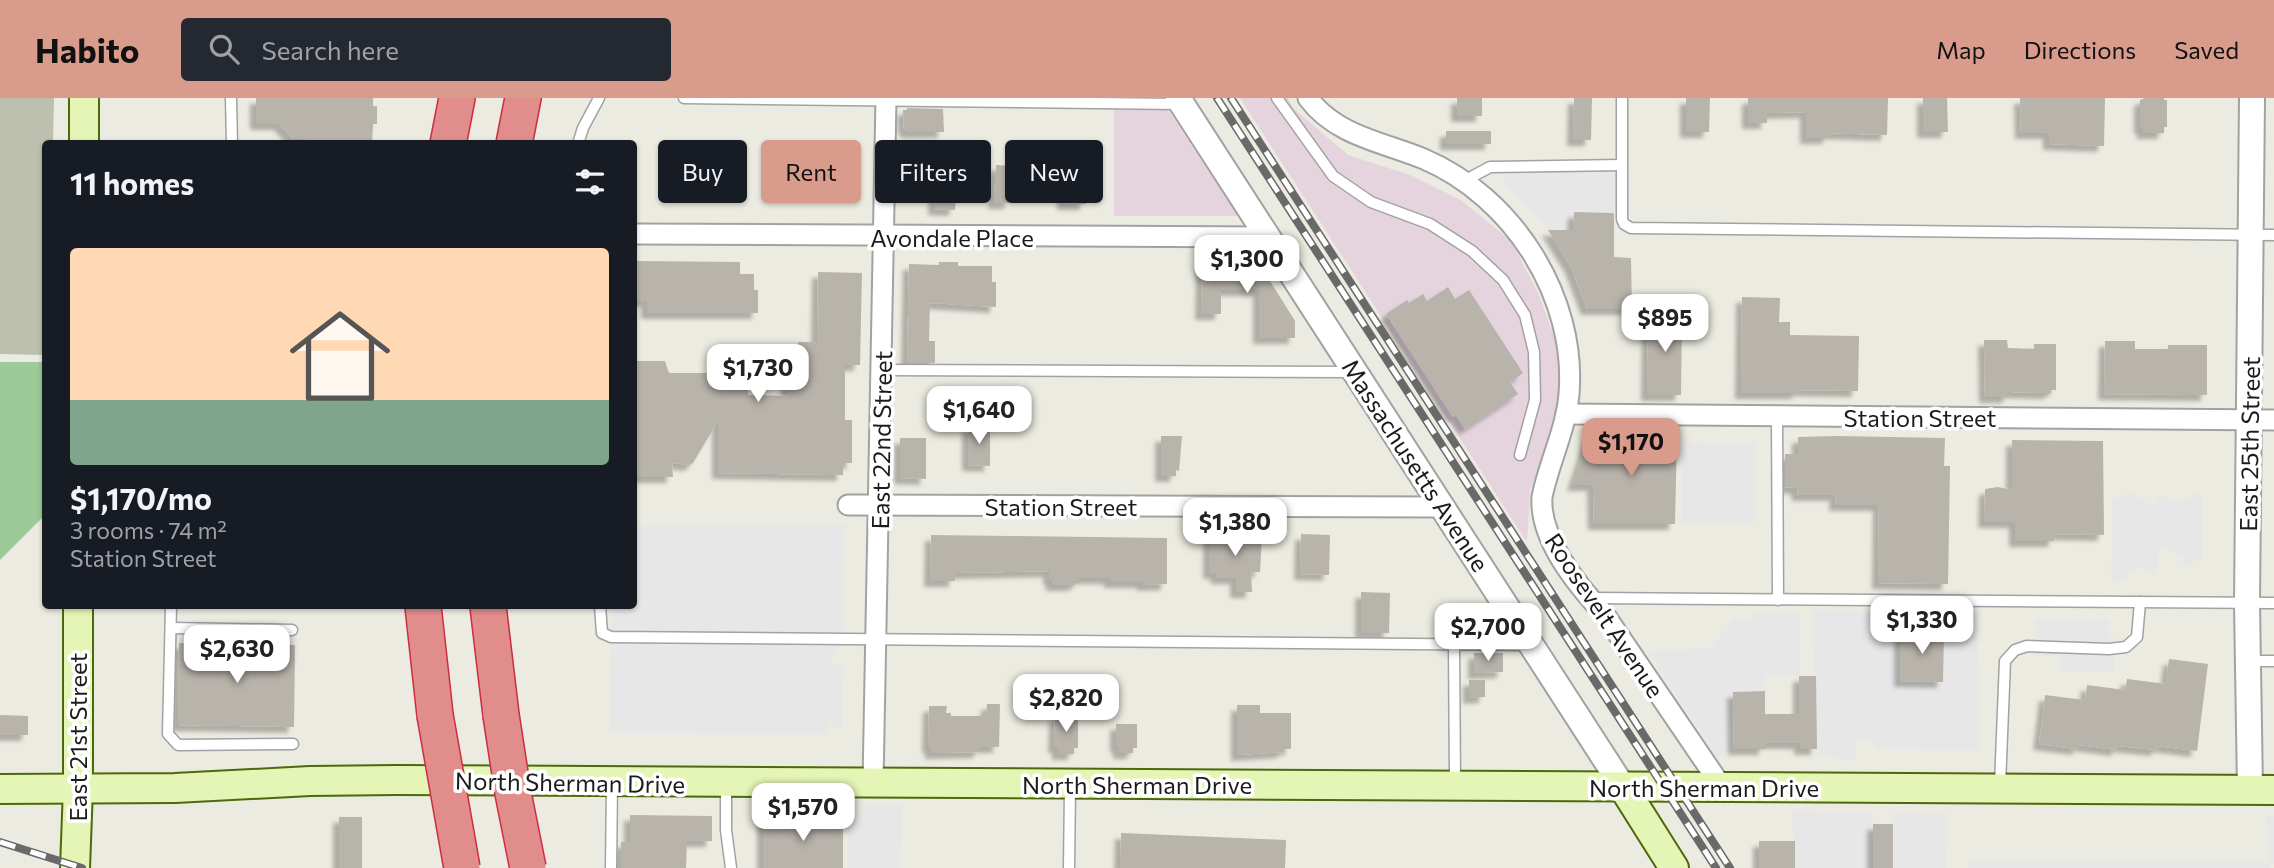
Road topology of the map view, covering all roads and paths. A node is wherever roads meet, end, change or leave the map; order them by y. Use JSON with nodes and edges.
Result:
{"nodes":[{"id":1,"x":84,"y":98,"type":"edge"},
{"id":2,"x":232,"y":98,"type":"edge"},
{"id":3,"x":457,"y":98,"type":"edge"},
{"id":4,"x":523,"y":98,"type":"edge"},
{"id":5,"x":599,"y":98,"type":"edge"},
{"id":6,"x":684,"y":98,"type":"edge"},
{"id":7,"x":1277,"y":98,"type":"edge"},
{"id":8,"x":1308,"y":98,"type":"edge"},
{"id":9,"x":1622,"y":98,"type":"edge"},
{"id":10,"x":2252,"y":98,"type":"edge"},
{"id":11,"x":886,"y":99,"type":"edge"},
{"id":12,"x":1180,"y":101,"type":"edge"},
{"id":13,"x":84,"y":140,"type":"edge"},
{"id":14,"x":232,"y":140,"type":"edge"},
{"id":15,"x":449,"y":140,"type":"edge"},
{"id":16,"x":515,"y":140,"type":"edge"},
{"id":17,"x":579,"y":140,"type":"edge"},
{"id":18,"x":1622,"y":165,"type":"junction"},
{"id":19,"x":1464,"y":181,"type":"junction"},
{"id":20,"x":637,"y":234,"type":"edge"},
{"id":21,"x":2263,"y":235,"type":"edge"},
{"id":22,"x":884,"y":236,"type":"junction"},
{"id":23,"x":1270,"y":237,"type":"junction"},
{"id":24,"x":882,"y":370,"type":"junction"},
{"id":25,"x":1357,"y":372,"type":"junction"},
{"id":26,"x":1566,"y":414,"type":"junction"},
{"id":27,"x":1777,"y":416,"type":"junction"},
{"id":28,"x":2262,"y":420,"type":"edge"},
{"id":29,"x":1520,"y":455,"type":"dead end"},
{"id":30,"x":848,"y":505,"type":"dead end"},
{"id":31,"x":880,"y":505,"type":"junction"},
{"id":32,"x":1443,"y":507,"type":"junction"},
{"id":33,"x":1589,"y":598,"type":"junction"},
{"id":34,"x":1778,"y":600,"type":"junction"},
{"id":35,"x":2140,"y":602,"type":"junction"},
{"id":36,"x":2247,"y":603,"type":"junction"},
{"id":37,"x":2274,"y":603,"type":"edge"},
{"id":38,"x":78,"y":609,"type":"edge"},
{"id":39,"x":171,"y":609,"type":"edge"},
{"id":40,"x":423,"y":609,"type":"edge"},
{"id":41,"x":488,"y":609,"type":"edge"},
{"id":42,"x":600,"y":609,"type":"edge"},
{"id":43,"x":171,"y":628,"type":"junction"},
{"id":44,"x":292,"y":630,"type":"dead end"},
{"id":45,"x":877,"y":640,"type":"junction"},
{"id":46,"x":1454,"y":645,"type":"junction"},
{"id":47,"x":1531,"y":645,"type":"junction"},
{"id":48,"x":2248,"y":661,"type":"junction"},
{"id":49,"x":2274,"y":661,"type":"edge"},
{"id":50,"x":293,"y":744,"type":"dead end"},
{"id":51,"x":612,"y":783,"type":"junction"},
{"id":52,"x":726,"y":783,"type":"junction"},
{"id":53,"x":873,"y":783,"type":"junction"},
{"id":54,"x":1070,"y":783,"type":"junction"},
{"id":55,"x":1455,"y":786,"type":"junction"},
{"id":56,"x":1623,"y":787,"type":"junction"},
{"id":57,"x":1722,"y":787,"type":"junction"},
{"id":58,"x":78,"y":788,"type":"junction"},
{"id":59,"x":0,"y":789,"type":"edge"},
{"id":60,"x":2000,"y":789,"type":"junction"},
{"id":61,"x":2262,"y":790,"type":"edge"},
{"id":62,"x":75,"y":868,"type":"edge"},
{"id":63,"x":462,"y":868,"type":"edge"},
{"id":64,"x":528,"y":868,"type":"edge"},
{"id":65,"x":611,"y":868,"type":"edge"},
{"id":66,"x":731,"y":868,"type":"edge"},
{"id":67,"x":1069,"y":868,"type":"edge"},
{"id":68,"x":1674,"y":868,"type":"edge"}],
"edges":[{"from":1,"to":13,"type":"main road"},
{"from":2,"to":14,"type":"lane"},
{"from":3,"to":15,"type":"highway"},
{"from":4,"to":16,"type":"highway"},
{"from":5,"to":17,"type":"lane"},
{"from":6,"to":11,"type":"lane"},
{"from":7,"to":29,"type":"lane"},
{"from":8,"to":19,"type":"street","name":"Roosevelt Avenue"},
{"from":9,"to":18,"type":"lane"},
{"from":10,"to":21,"type":"street","name":"East 25th Street"},
{"from":11,"to":12,"type":"lane"},
{"from":11,"to":22,"type":"street","name":"East 22nd Street"},
{"from":12,"to":23,"type":"street","name":"Massachusetts Avenue"},
{"from":18,"to":19,"type":"lane"},
{"from":18,"to":21,"type":"lane"},
{"from":19,"to":26,"type":"street","name":"Roosevelt Avenue"},
{"from":20,"to":22,"type":"street","name":"Avondale Place"},
{"from":21,"to":28,"type":"street","name":"East 25th Street"},
{"from":22,"to":23,"type":"street","name":"Avondale Place"},
{"from":22,"to":24,"type":"street","name":"East 22nd Street"},
{"from":23,"to":25,"type":"street","name":"Massachusetts Avenue"},
{"from":24,"to":25,"type":"lane"},
{"from":24,"to":31,"type":"street","name":"East 22nd Street"},
{"from":25,"to":32,"type":"street","name":"Massachusetts Avenue"},
{"from":26,"to":27,"type":"street","name":"Station Street"},
{"from":26,"to":33,"type":"street","name":"Roosevelt Avenue"},
{"from":27,"to":28,"type":"street","name":"Station Street"},
{"from":27,"to":34,"type":"lane"},
{"from":28,"to":36,"type":"street","name":"East 25th Street"},
{"from":30,"to":31,"type":"street","name":"Station Street"},
{"from":31,"to":32,"type":"street","name":"Station Street"},
{"from":31,"to":45,"type":"street","name":"East 22nd Street"},
{"from":32,"to":47,"type":"street","name":"Massachusetts Avenue"},
{"from":33,"to":34,"type":"lane"},
{"from":33,"to":57,"type":"street","name":"Roosevelt Avenue"},
{"from":34,"to":35,"type":"lane"},
{"from":35,"to":36,"type":"lane"},
{"from":35,"to":60,"type":"lane"},
{"from":36,"to":37,"type":"lane"},
{"from":36,"to":48,"type":"street","name":"East 25th Street"},
{"from":38,"to":58,"type":"main road","name":"East 21st Street"},
{"from":39,"to":43,"type":"lane"},
{"from":40,"to":63,"type":"highway","bridge":true},
{"from":41,"to":64,"type":"highway","bridge":true},
{"from":42,"to":45,"type":"lane"},
{"from":43,"to":44,"type":"lane"},
{"from":43,"to":50,"type":"lane"},
{"from":45,"to":46,"type":"lane"},
{"from":45,"to":53,"type":"street","name":"East 22nd Street"},
{"from":46,"to":47,"type":"lane"},
{"from":46,"to":55,"type":"lane"},
{"from":47,"to":56,"type":"street","name":"Massachusetts Avenue"},
{"from":48,"to":49,"type":"lane"},
{"from":48,"to":61,"type":"street","name":"East 25th Street"},
{"from":51,"to":52,"type":"main road","name":"North Sherman Drive"},
{"from":51,"to":58,"type":"main road","name":"North Sherman Drive"},
{"from":51,"to":65,"type":"lane"},
{"from":52,"to":53,"type":"main road","name":"North Sherman Drive"},
{"from":52,"to":66,"type":"lane"},
{"from":53,"to":54,"type":"main road","name":"North Sherman Drive"},
{"from":54,"to":55,"type":"main road","name":"North Sherman Drive"},
{"from":54,"to":67,"type":"lane"},
{"from":55,"to":56,"type":"main road","name":"North Sherman Drive"},
{"from":56,"to":57,"type":"main road","name":"North Sherman Drive"},
{"from":56,"to":68,"type":"main road","name":"Massachusetts Avenue"},
{"from":57,"to":60,"type":"main road","name":"North Sherman Drive"},
{"from":58,"to":59,"type":"main road","name":"North Sherman Drive"},
{"from":58,"to":62,"type":"main road","name":"East 21st Street"},
{"from":60,"to":61,"type":"main road","name":"North Sherman Drive"}]}
